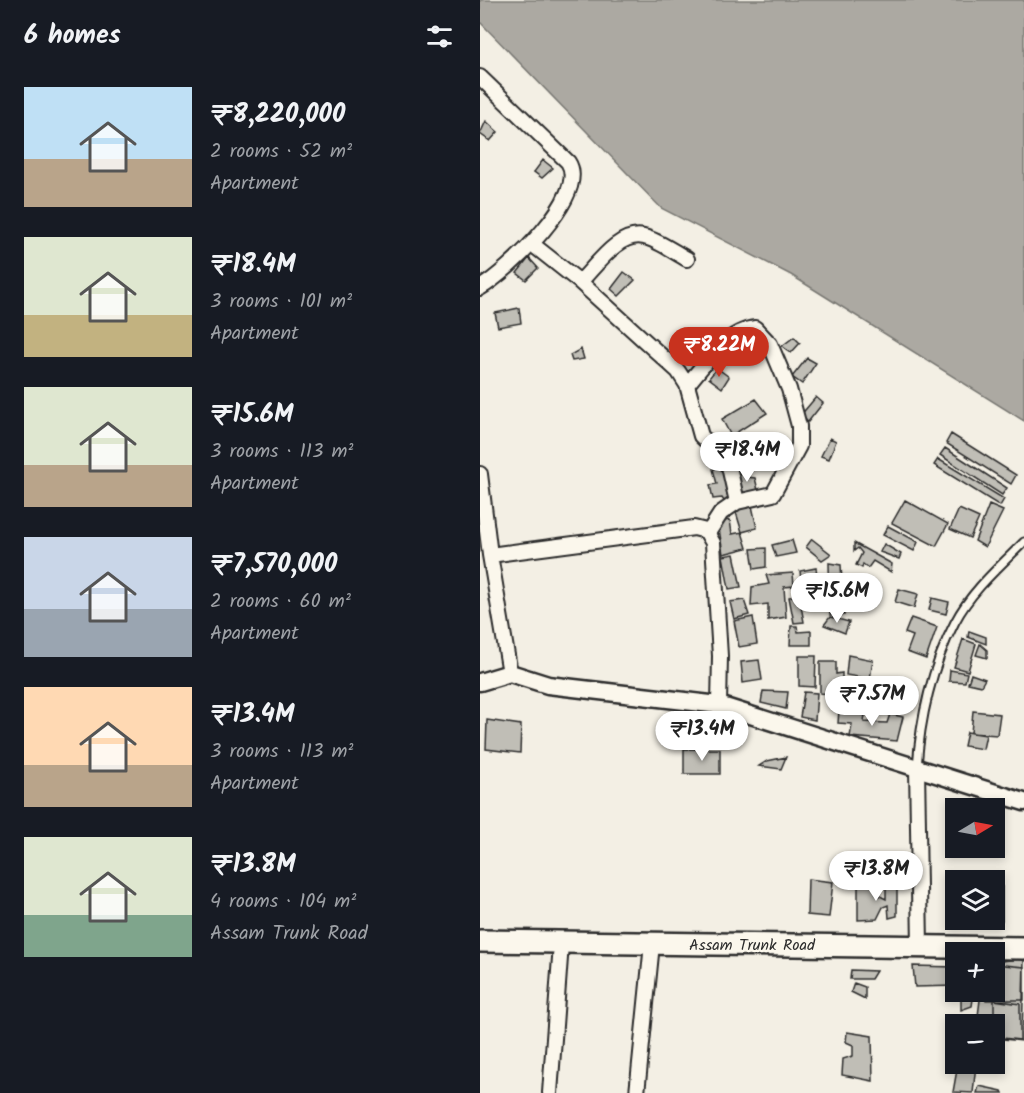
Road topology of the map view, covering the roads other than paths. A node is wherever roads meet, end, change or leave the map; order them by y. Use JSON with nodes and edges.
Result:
{"nodes":[{"id":1,"x":480,"y":77,"type":"edge"},
{"id":2,"x":532,"y":244,"type":"junction"},
{"id":3,"x":687,"y":259,"type":"dead end"},
{"id":4,"x":580,"y":282,"type":"junction"},
{"id":5,"x":480,"y":288,"type":"edge"},
{"id":6,"x":687,"y":384,"type":"junction"},
{"id":7,"x":480,"y":474,"type":"edge"},
{"id":8,"x":737,"y":502,"type":"junction"},
{"id":9,"x":708,"y":533,"type":"junction"},
{"id":10,"x":1024,"y":542,"type":"edge"},
{"id":11,"x":490,"y":555,"type":"junction"},
{"id":12,"x":510,"y":673,"type":"junction"},
{"id":13,"x":480,"y":682,"type":"edge"},
{"id":14,"x":719,"y":705,"type":"junction"},
{"id":15,"x":917,"y":768,"type":"junction"},
{"id":16,"x":1024,"y":802,"type":"edge"},
{"id":17,"x":480,"y":941,"type":"edge"},
{"id":18,"x":561,"y":944,"type":"junction"},
{"id":19,"x":652,"y":944,"type":"junction"},
{"id":20,"x":920,"y":946,"type":"junction"},
{"id":21,"x":1024,"y":948,"type":"edge"},
{"id":22,"x":550,"y":1093,"type":"edge"},
{"id":23,"x":637,"y":1093,"type":"edge"}],
"edges":[{"from":1,"to":2,"type":"street"},
{"from":2,"to":4,"type":"street"},
{"from":2,"to":5,"type":"street"},
{"from":3,"to":4,"type":"street"},
{"from":4,"to":6,"type":"street"},
{"from":6,"to":8,"type":"street"},
{"from":6,"to":8,"type":"street"},
{"from":7,"to":11,"type":"street"},
{"from":8,"to":9,"type":"street"},
{"from":9,"to":11,"type":"street"},
{"from":9,"to":14,"type":"street"},
{"from":10,"to":15,"type":"lane"},
{"from":11,"to":12,"type":"street"},
{"from":12,"to":13,"type":"street"},
{"from":12,"to":14,"type":"street"},
{"from":14,"to":15,"type":"street"},
{"from":15,"to":16,"type":"street"},
{"from":15,"to":20,"type":"street"},
{"from":17,"to":18,"type":"main road","name":"Assam Trunk Road"},
{"from":18,"to":19,"type":"main road","name":"Assam Trunk Road"},
{"from":18,"to":22,"type":"street"},
{"from":19,"to":20,"type":"main road","name":"Assam Trunk Road"},
{"from":19,"to":23,"type":"street"},
{"from":20,"to":21,"type":"main road","name":"Assam Trunk Road"}]}
